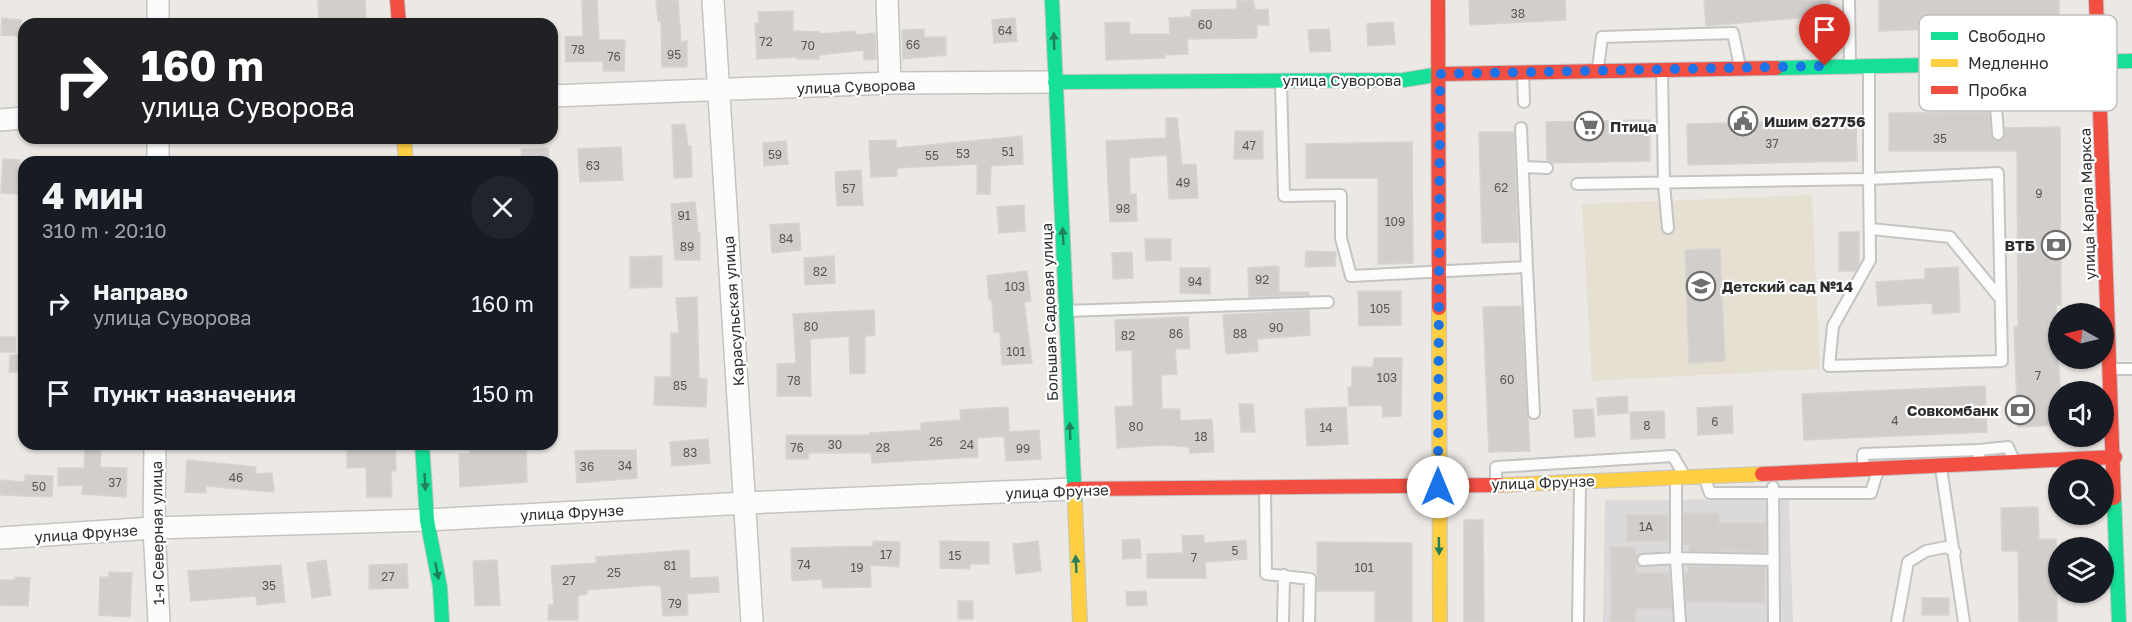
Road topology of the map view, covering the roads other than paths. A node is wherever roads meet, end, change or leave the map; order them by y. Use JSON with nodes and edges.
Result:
{"nodes":[{"id":1,"x":158,"y":0,"type":"edge"},
{"id":2,"x":397,"y":0,"type":"edge"},
{"id":3,"x":713,"y":0,"type":"edge"},
{"id":4,"x":887,"y":0,"type":"edge"},
{"id":5,"x":1052,"y":0,"type":"edge"},
{"id":6,"x":1438,"y":0,"type":"edge"},
{"id":7,"x":1849,"y":0,"type":"edge"},
{"id":8,"x":2096,"y":0,"type":"edge"},
{"id":9,"x":2096,"y":15,"type":"edge"},
{"id":10,"x":158,"y":18,"type":"edge"},
{"id":11,"x":398,"y":18,"type":"edge"},
{"id":12,"x":2117,"y":61,"type":"edge"},
{"id":13,"x":2132,"y":61,"type":"edge"},
{"id":14,"x":1919,"y":65,"type":"edge"},
{"id":15,"x":1850,"y":66,"type":"junction"},
{"id":16,"x":1869,"y":66,"type":"junction"},
{"id":17,"x":1740,"y":68,"type":"junction"},
{"id":18,"x":1662,"y":70,"type":"junction"},
{"id":19,"x":1598,"y":71,"type":"junction"},
{"id":20,"x":1523,"y":73,"type":"junction"},
{"id":21,"x":1440,"y":74,"type":"junction"},
{"id":22,"x":1281,"y":80,"type":"junction"},
{"id":23,"x":1055,"y":82,"type":"junction"},
{"id":24,"x":890,"y":83,"type":"junction"},
{"id":25,"x":720,"y":91,"type":"junction"},
{"id":26,"x":558,"y":96,"type":"edge"},
{"id":27,"x":1524,"y":102,"type":"dead end"},
{"id":28,"x":1996,"y":111,"type":"edge"},
{"id":29,"x":2100,"y":111,"type":"edge"},
{"id":30,"x":18,"y":118,"type":"edge"},
{"id":31,"x":0,"y":120,"type":"edge"},
{"id":32,"x":1521,"y":128,"type":"dead end"},
{"id":33,"x":1998,"y":134,"type":"dead end"},
{"id":34,"x":1523,"y":167,"type":"junction"},
{"id":35,"x":1547,"y":168,"type":"dead end"},
{"id":36,"x":1869,"y":179,"type":"junction"},
{"id":37,"x":1577,"y":184,"type":"dead end"},
{"id":38,"x":1664,"y":184,"type":"junction"},
{"id":39,"x":1668,"y":228,"type":"dead end"},
{"id":40,"x":1871,"y":229,"type":"junction"},
{"id":41,"x":1527,"y":267,"type":"junction"},
{"id":42,"x":1439,"y":273,"type":"junction"},
{"id":43,"x":1999,"y":297,"type":"junction"},
{"id":44,"x":1328,"y":302,"type":"dead end"},
{"id":45,"x":2107,"y":303,"type":"edge"},
{"id":46,"x":1066,"y":311,"type":"junction"},
{"id":47,"x":2110,"y":369,"type":"edge"},
{"id":48,"x":2114,"y":369,"type":"edge"},
{"id":49,"x":2132,"y":369,"type":"edge"},
{"id":50,"x":1534,"y":413,"type":"dead end"},
{"id":51,"x":155,"y":450,"type":"edge"},
{"id":52,"x":422,"y":450,"type":"edge"},
{"id":53,"x":1979,"y":450,"type":"junction"},
{"id":54,"x":2115,"y":457,"type":"junction"},
{"id":55,"x":2016,"y":463,"type":"junction"},
{"id":56,"x":1528,"y":465,"type":"junction"},
{"id":57,"x":1979,"y":465,"type":"junction"},
{"id":58,"x":1941,"y":467,"type":"junction"},
{"id":59,"x":1863,"y":469,"type":"junction"},
{"id":60,"x":1878,"y":469,"type":"junction"},
{"id":61,"x":1773,"y":473,"type":"junction"},
{"id":62,"x":1704,"y":475,"type":"junction"},
{"id":63,"x":1681,"y":476,"type":"junction"},
{"id":64,"x":1580,"y":481,"type":"junction"},
{"id":65,"x":1530,"y":483,"type":"junction"},
{"id":66,"x":1496,"y":484,"type":"junction"},
{"id":67,"x":1438,"y":487,"type":"junction"},
{"id":68,"x":1072,"y":489,"type":"junction"},
{"id":69,"x":1265,"y":489,"type":"junction"},
{"id":70,"x":1773,"y":493,"type":"junction"},
{"id":71,"x":746,"y":503,"type":"junction"},
{"id":72,"x":427,"y":520,"type":"junction"},
{"id":73,"x":154,"y":528,"type":"junction"},
{"id":74,"x":0,"y":538,"type":"edge"},
{"id":75,"x":1955,"y":552,"type":"junction"},
{"id":76,"x":1676,"y":558,"type":"junction"},
{"id":77,"x":1643,"y":560,"type":"dead end"},
{"id":78,"x":1774,"y":560,"type":"junction"},
{"id":79,"x":1284,"y":575,"type":"junction"},
{"id":80,"x":159,"y":622,"type":"edge"},
{"id":81,"x":442,"y":622,"type":"edge"},
{"id":82,"x":752,"y":622,"type":"edge"},
{"id":83,"x":1080,"y":622,"type":"edge"},
{"id":84,"x":1283,"y":622,"type":"edge"},
{"id":85,"x":1309,"y":622,"type":"edge"},
{"id":86,"x":1440,"y":622,"type":"edge"},
{"id":87,"x":1578,"y":622,"type":"edge"},
{"id":88,"x":1680,"y":622,"type":"edge"},
{"id":89,"x":1774,"y":622,"type":"edge"},
{"id":90,"x":1897,"y":622,"type":"edge"},
{"id":91,"x":1964,"y":622,"type":"edge"},
{"id":92,"x":2119,"y":622,"type":"edge"}],
"edges":[{"from":1,"to":10,"type":"street"},
{"from":2,"to":11,"type":"street"},
{"from":3,"to":25,"type":"street","name":"Карасульская улица"},
{"from":4,"to":24,"type":"street"},
{"from":23,"to":5,"type":"street","name":"Большая Садовая улица","one_way":true},
{"from":6,"to":21,"type":"street"},
{"from":7,"to":15,"type":"lane"},
{"from":8,"to":9,"type":"street","name":"улица Карла Маркса"},
{"from":12,"to":13,"type":"street","name":"улица Суворова"},
{"from":14,"to":16,"type":"street","name":"улица Суворова"},
{"from":15,"to":16,"type":"street","name":"улица Суворова"},
{"from":15,"to":17,"type":"street","name":"улица Суворова"},
{"from":16,"to":36,"type":"lane"},
{"from":17,"to":18,"type":"street","name":"улица Суворова"},
{"from":17,"to":19,"type":"lane"},
{"from":18,"to":19,"type":"street","name":"улица Суворова"},
{"from":18,"to":38,"type":"lane"},
{"from":19,"to":20,"type":"street","name":"улица Суворова"},
{"from":20,"to":21,"type":"street","name":"улица Суворова"},
{"from":20,"to":27,"type":"lane"},
{"from":21,"to":22,"type":"street","name":"улица Суворова"},
{"from":21,"to":42,"type":"street"},
{"from":22,"to":23,"type":"street","name":"улица Суворова"},
{"from":22,"to":42,"type":"lane"},
{"from":23,"to":24,"type":"street","name":"улица Суворова"},
{"from":46,"to":23,"type":"street","name":"Большая Садовая улица","one_way":true},
{"from":24,"to":25,"type":"street","name":"улица Суворова"},
{"from":25,"to":26,"type":"street","name":"улица Суворова"},
{"from":25,"to":71,"type":"street","name":"Карасульская улица"},
{"from":28,"to":33,"type":"lane"},
{"from":29,"to":45,"type":"street","name":"улица Карла Маркса"},
{"from":30,"to":31,"type":"street"},
{"from":32,"to":34,"type":"lane"},
{"from":34,"to":35,"type":"lane"},
{"from":34,"to":41,"type":"lane"},
{"from":36,"to":38,"type":"lane"},
{"from":36,"to":40,"type":"lane"},
{"from":36,"to":43,"type":"lane"},
{"from":37,"to":38,"type":"lane"},
{"from":38,"to":39,"type":"lane"},
{"from":40,"to":43,"type":"lane"},
{"from":40,"to":43,"type":"lane"},
{"from":41,"to":42,"type":"lane"},
{"from":41,"to":50,"type":"lane"},
{"from":42,"to":67,"type":"street"},
{"from":44,"to":46,"type":"lane"},
{"from":68,"to":46,"type":"street","name":"Большая Садовая улица","one_way":true},
{"from":47,"to":54,"type":"street","name":"улица Карла Маркса"},
{"from":48,"to":49,"type":"lane"},
{"from":51,"to":73,"type":"street","name":"1-я Северная улица"},
{"from":52,"to":72,"type":"street","one_way":true},
{"from":53,"to":55,"type":"lane"},
{"from":53,"to":57,"type":"lane"},
{"from":53,"to":59,"type":"lane"},
{"from":54,"to":55,"type":"street","name":"улица Фрунзе"},
{"from":54,"to":92,"type":"street","name":"улица Карла Маркса"},
{"from":55,"to":57,"type":"street","name":"улица Фрунзе"},
{"from":56,"to":63,"type":"lane"},
{"from":56,"to":65,"type":"lane"},
{"from":56,"to":66,"type":"lane"},
{"from":57,"to":58,"type":"street","name":"улица Фрунзе"},
{"from":58,"to":60,"type":"street","name":"улица Фрунзе"},
{"from":58,"to":75,"type":"lane"},
{"from":59,"to":60,"type":"street","name":"улица Фрунзе"},
{"from":59,"to":61,"type":"street","name":"улица Фрунзе"},
{"from":60,"to":70,"type":"lane"},
{"from":61,"to":62,"type":"street","name":"улица Фрунзе"},
{"from":61,"to":70,"type":"lane"},
{"from":62,"to":63,"type":"street","name":"улица Фрунзе"},
{"from":62,"to":70,"type":"lane"},
{"from":63,"to":64,"type":"street","name":"улица Фрунзе"},
{"from":63,"to":76,"type":"lane"},
{"from":64,"to":65,"type":"street","name":"улица Фрунзе"},
{"from":64,"to":87,"type":"lane"},
{"from":65,"to":66,"type":"street","name":"улица Фрунзе"},
{"from":66,"to":67,"type":"street","name":"улица Фрунзе"},
{"from":67,"to":69,"type":"street","name":"улица Фрунзе"},
{"from":67,"to":86,"type":"street","one_way":true},
{"from":68,"to":69,"type":"street","name":"улица Фрунзе"},
{"from":68,"to":71,"type":"street","name":"улица Фрунзе"},
{"from":83,"to":68,"type":"street","name":"Большая Садовая улица","one_way":true},
{"from":69,"to":79,"type":"lane"},
{"from":70,"to":78,"type":"lane"},
{"from":71,"to":72,"type":"street","name":"улица Фрунзе"},
{"from":71,"to":82,"type":"street","name":"Карасульская улица"},
{"from":72,"to":73,"type":"street","name":"улица Фрунзе"},
{"from":72,"to":81,"type":"street","one_way":true},
{"from":73,"to":74,"type":"street","name":"улица Фрунзе"},
{"from":73,"to":80,"type":"street","name":"1-я Северная улица"},
{"from":75,"to":90,"type":"lane"},
{"from":75,"to":91,"type":"lane"},
{"from":76,"to":77,"type":"lane"},
{"from":76,"to":78,"type":"lane"},
{"from":76,"to":88,"type":"lane"},
{"from":78,"to":89,"type":"lane"},
{"from":79,"to":84,"type":"lane"},
{"from":79,"to":85,"type":"lane"}]}
